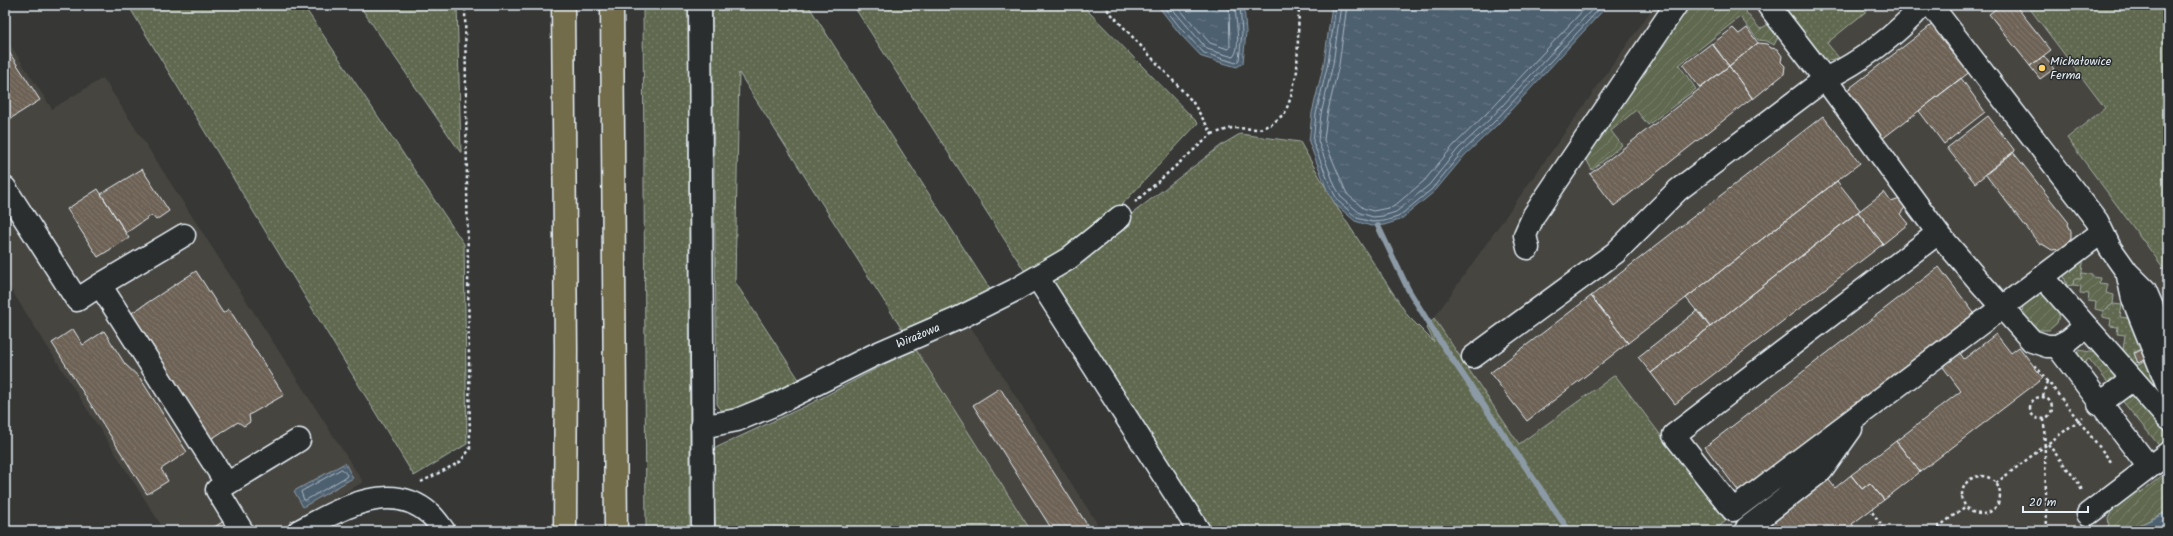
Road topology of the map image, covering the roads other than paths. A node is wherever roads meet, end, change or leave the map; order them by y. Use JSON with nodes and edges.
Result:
{"nodes":[{"id":1,"x":564,"y":5,"type":"edge"},
{"id":2,"x":612,"y":5,"type":"edge"},
{"id":3,"x":700,"y":5,"type":"edge"},
{"id":4,"x":1676,"y":5,"type":"edge"},
{"id":5,"x":1768,"y":5,"type":"edge"},
{"id":6,"x":1923,"y":5,"type":"edge"},
{"id":7,"x":1931,"y":5,"type":"edge"},
{"id":8,"x":1825,"y":78,"type":"junction"},
{"id":9,"x":5,"y":188,"type":"edge"},
{"id":10,"x":1120,"y":217,"type":"road end"},
{"id":11,"x":2102,"y":232,"type":"junction"},
{"id":12,"x":1938,"y":233,"type":"junction"},
{"id":13,"x":184,"y":235,"type":"dead end"},
{"id":14,"x":1528,"y":248,"type":"dead end"},
{"id":15,"x":2127,"y":272,"type":"junction"},
{"id":16,"x":1037,"y":277,"type":"junction"},
{"id":17,"x":2043,"y":277,"type":"junction"},
{"id":18,"x":100,"y":285,"type":"junction"},
{"id":19,"x":2003,"y":308,"type":"junction"},
{"id":20,"x":2086,"y":326,"type":"junction"},
{"id":21,"x":2168,"y":345,"type":"edge"},
{"id":22,"x":2057,"y":346,"type":"junction"},
{"id":23,"x":1473,"y":357,"type":"dead end"},
{"id":24,"x":2132,"y":379,"type":"junction"},
{"id":25,"x":2168,"y":386,"type":"edge"},
{"id":26,"x":2100,"y":404,"type":"junction"},
{"id":27,"x":1860,"y":415,"type":"junction"},
{"id":28,"x":2168,"y":419,"type":"edge"},
{"id":29,"x":702,"y":427,"type":"junction"},
{"id":30,"x":299,"y":440,"type":"dead end"},
{"id":31,"x":2168,"y":453,"type":"edge"},
{"id":32,"x":2149,"y":467,"type":"junction"},
{"id":33,"x":227,"y":484,"type":"junction"},
{"id":34,"x":1733,"y":510,"type":"junction"},
{"id":35,"x":2088,"y":514,"type":"road end"},
{"id":36,"x":1745,"y":529,"type":"edge"},
{"id":37,"x":242,"y":531,"type":"edge"},
{"id":38,"x":299,"y":531,"type":"edge"},
{"id":39,"x":444,"y":531,"type":"edge"},
{"id":40,"x":565,"y":531,"type":"edge"},
{"id":41,"x":616,"y":531,"type":"edge"},
{"id":42,"x":703,"y":531,"type":"edge"},
{"id":43,"x":1200,"y":531,"type":"edge"}],
"edges":[{"from":1,"to":40,"type":"highway"},
{"from":2,"to":41,"type":"highway"},
{"from":3,"to":29,"type":"street"},
{"from":4,"to":14,"type":"street"},
{"from":5,"to":8,"type":"street"},
{"from":6,"to":8,"type":"street"},
{"from":7,"to":11,"type":"street"},
{"from":8,"to":12,"type":"street"},
{"from":8,"to":23,"type":"street"},
{"from":9,"to":18,"type":"street"},
{"from":10,"to":16,"type":"street","name":"Wirażowa"},
{"from":11,"to":15,"type":"street"},
{"from":11,"to":17,"type":"street"},
{"from":12,"to":19,"type":"street"},
{"from":12,"to":34,"type":"street"},
{"from":13,"to":18,"type":"street"},
{"from":15,"to":21,"type":"street"},
{"from":15,"to":25,"type":"street"},
{"from":16,"to":29,"type":"street","name":"Wirażowa"},
{"from":16,"to":43,"type":"street"},
{"from":17,"to":19,"type":"street"},
{"from":17,"to":20,"type":"street"},
{"from":18,"to":33,"type":"street"},
{"from":19,"to":22,"type":"street"},
{"from":19,"to":27,"type":"street"},
{"from":20,"to":22,"type":"street"},
{"from":20,"to":24,"type":"street"},
{"from":22,"to":26,"type":"street"},
{"from":24,"to":26,"type":"street"},
{"from":24,"to":28,"type":"street"},
{"from":26,"to":32,"type":"street"},
{"from":27,"to":34,"type":"street"},
{"from":27,"to":36,"type":"street"},
{"from":29,"to":42,"type":"street"},
{"from":30,"to":33,"type":"street"},
{"from":31,"to":32,"type":"street"},
{"from":32,"to":35,"type":"street"},
{"from":33,"to":37,"type":"street"},
{"from":34,"to":36,"type":"street"},
{"from":38,"to":39,"type":"street"}]}
